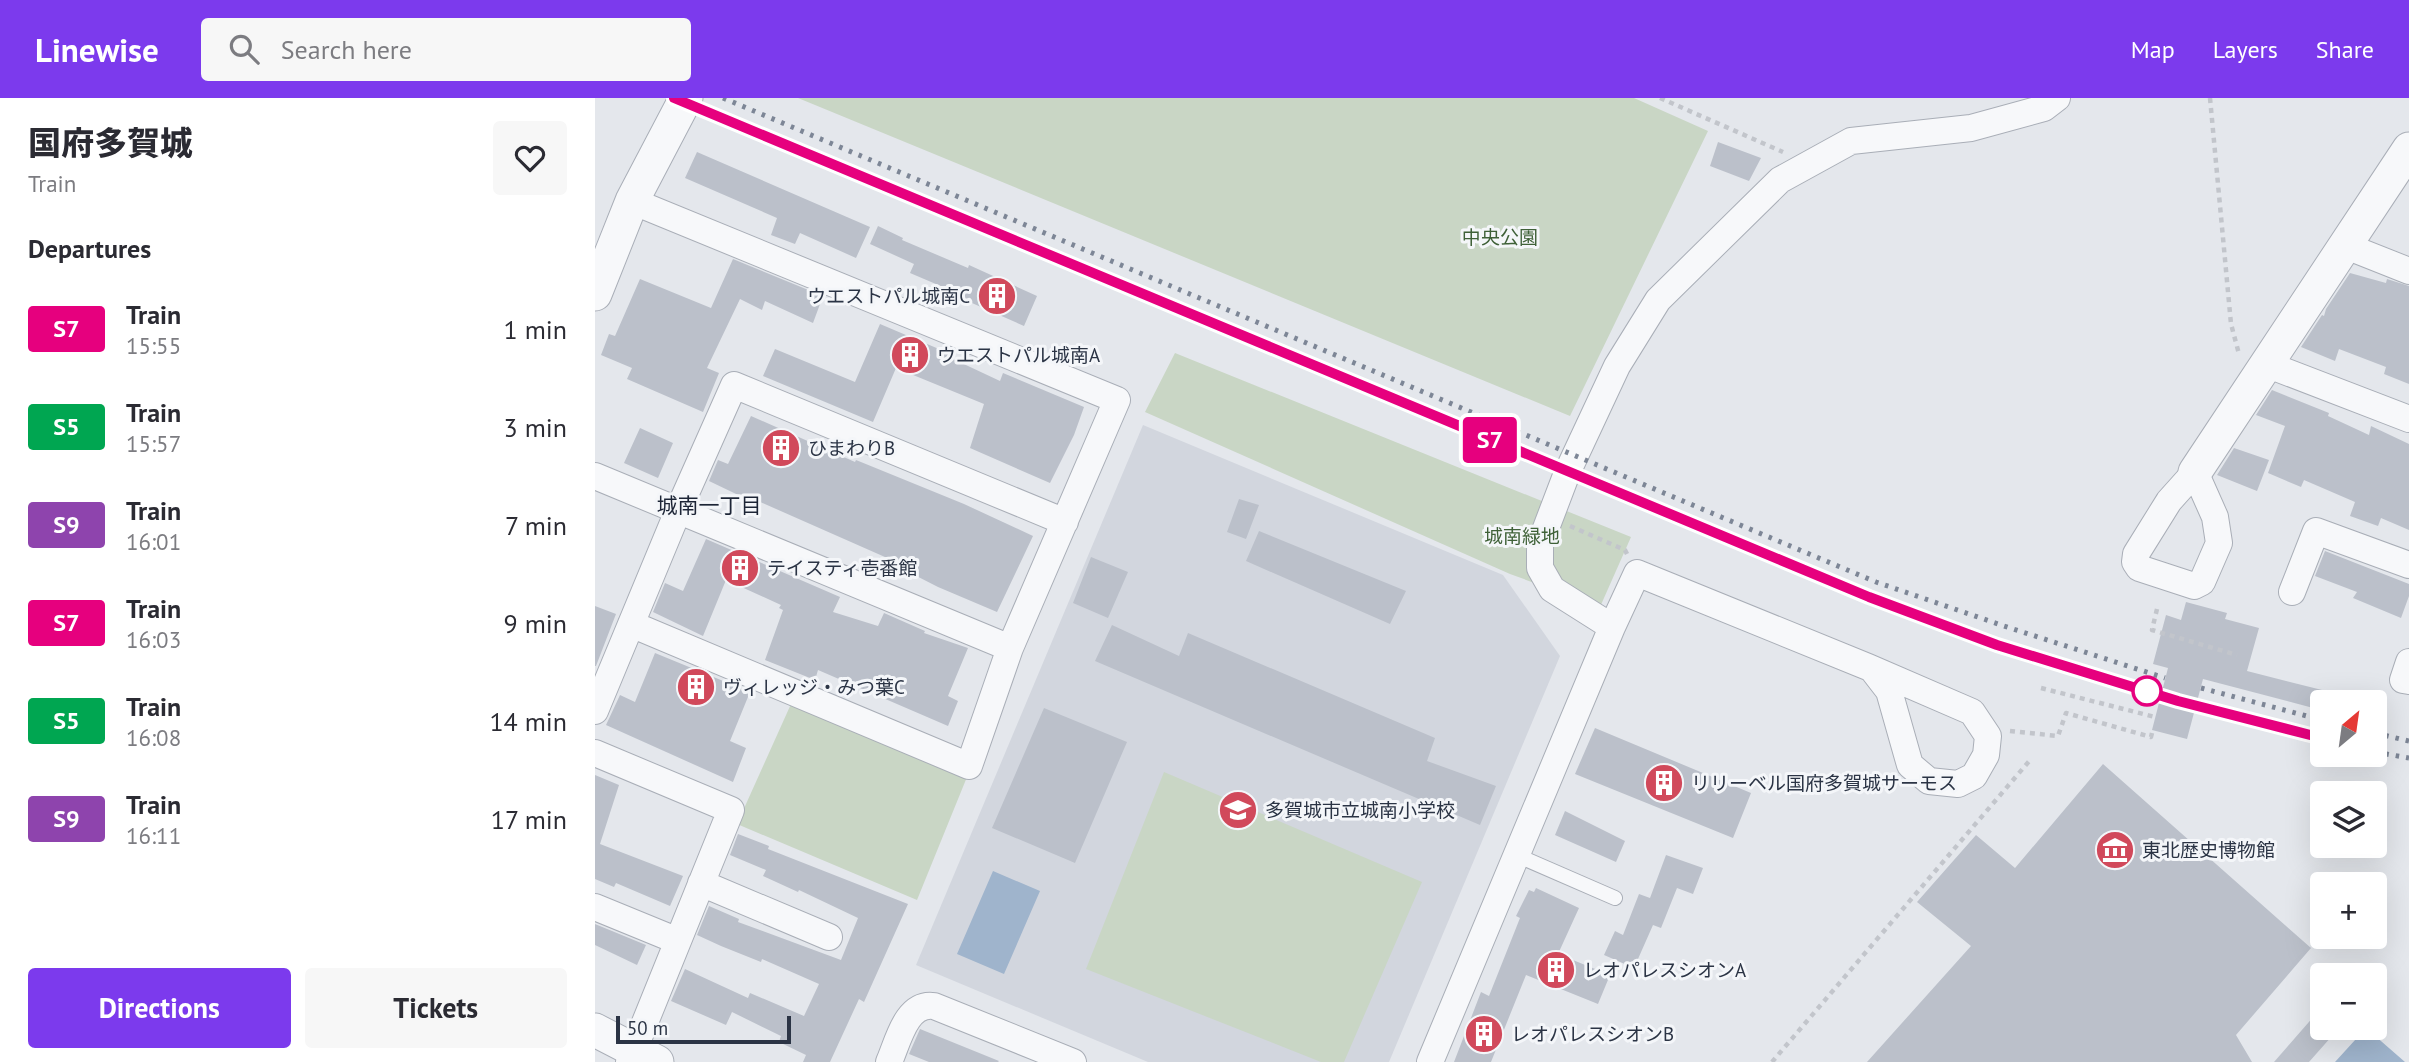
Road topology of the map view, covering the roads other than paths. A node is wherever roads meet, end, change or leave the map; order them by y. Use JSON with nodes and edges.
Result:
{"nodes":[{"id":1,"x":686,"y":98,"type":"edge"},
{"id":2,"x":2057,"y":98,"type":"edge"},
{"id":3,"x":2409,"y":149,"type":"edge"},
{"id":4,"x":632,"y":201,"type":"junction"},
{"id":5,"x":2346,"y":246,"type":"junction"},
{"id":6,"x":2409,"y":271,"type":"edge"},
{"id":7,"x":595,"y":294,"type":"edge"},
{"id":8,"x":2258,"y":377,"type":"junction"},
{"id":9,"x":2409,"y":419,"type":"edge"},
{"id":10,"x":2195,"y":472,"type":"dead end"},
{"id":11,"x":595,"y":477,"type":"edge"},
{"id":12,"x":678,"y":510,"type":"junction"},
{"id":13,"x":1065,"y":522,"type":"junction"},
{"id":14,"x":2409,"y":565,"type":"edge"},
{"id":15,"x":2292,"y":592,"type":"dead end"},
{"id":16,"x":631,"y":624,"type":"junction"},
{"id":17,"x":1612,"y":627,"type":"junction"},
{"id":18,"x":1010,"y":648,"type":"junction"},
{"id":19,"x":2409,"y":662,"type":"edge"},
{"id":20,"x":1872,"y":669,"type":"junction"},
{"id":21,"x":2409,"y":681,"type":"edge"},
{"id":22,"x":595,"y":711,"type":"edge"},
{"id":23,"x":595,"y":753,"type":"edge"},
{"id":24,"x":1516,"y":855,"type":"junction"},
{"id":25,"x":701,"y":883,"type":"junction"},
{"id":26,"x":1615,"y":898,"type":"dead end"},
{"id":27,"x":595,"y":907,"type":"edge"},
{"id":28,"x":829,"y":937,"type":"dead end"},
{"id":29,"x":678,"y":941,"type":"junction"},
{"id":30,"x":595,"y":1030,"type":"edge"},
{"id":31,"x":640,"y":1058,"type":"edge"},
{"id":32,"x":889,"y":1062,"type":"edge"},
{"id":33,"x":1073,"y":1062,"type":"edge"},
{"id":34,"x":1430,"y":1062,"type":"edge"}],
"edges":[{"from":1,"to":4,"type":"street"},
{"from":2,"to":17,"type":"street"},
{"from":3,"to":5,"type":"street"},
{"from":4,"to":7,"type":"street"},
{"from":4,"to":13,"type":"street"},
{"from":5,"to":6,"type":"street"},
{"from":5,"to":8,"type":"street"},
{"from":8,"to":9,"type":"street"},
{"from":8,"to":10,"type":"street"},
{"from":11,"to":12,"type":"street"},
{"from":12,"to":13,"type":"street"},
{"from":12,"to":16,"type":"street"},
{"from":12,"to":18,"type":"street"},
{"from":13,"to":18,"type":"street"},
{"from":14,"to":15,"type":"street"},
{"from":16,"to":18,"type":"street"},
{"from":16,"to":22,"type":"street"},
{"from":17,"to":20,"type":"street"},
{"from":17,"to":24,"type":"street"},
{"from":19,"to":21,"type":"street"},
{"from":20,"to":20,"type":"street"},
{"from":23,"to":25,"type":"street"},
{"from":24,"to":26,"type":"lane"},
{"from":24,"to":34,"type":"street"},
{"from":25,"to":28,"type":"street"},
{"from":25,"to":29,"type":"street"},
{"from":27,"to":29,"type":"street"},
{"from":29,"to":31,"type":"street"},
{"from":30,"to":31,"type":"street"},
{"from":32,"to":33,"type":"street"}]}
